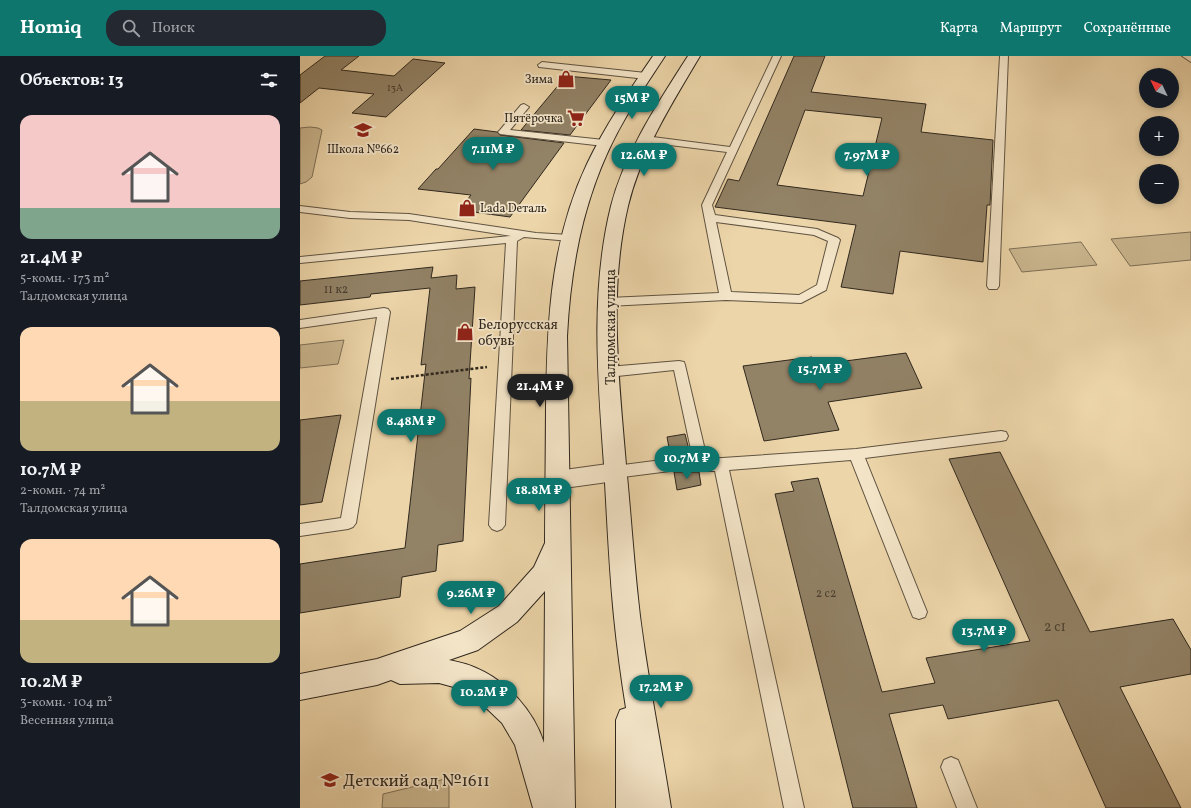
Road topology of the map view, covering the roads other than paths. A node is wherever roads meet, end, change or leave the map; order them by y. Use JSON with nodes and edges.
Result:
{"nodes":[{"id":1,"x":659,"y":56,"type":"edge"},
{"id":2,"x":694,"y":56,"type":"edge"},
{"id":3,"x":777,"y":56,"type":"edge"},
{"id":4,"x":1004,"y":56,"type":"edge"},
{"id":5,"x":1186,"y":56,"type":"edge"},
{"id":6,"x":1191,"y":60,"type":"edge"},
{"id":7,"x":542,"y":65,"type":"dead end"},
{"id":8,"x":646,"y":76,"type":"junction"},
{"id":9,"x":524,"y":107,"type":"dead end"},
{"id":10,"x":636,"y":138,"type":"junction"},
{"id":11,"x":605,"y":142,"type":"junction"},
{"id":12,"x":733,"y":150,"type":"junction"},
{"id":13,"x":300,"y":209,"type":"edge"},
{"id":14,"x":710,"y":218,"type":"junction"},
{"id":15,"x":525,"y":233,"type":"junction"},
{"id":16,"x":570,"y":238,"type":"junction"},
{"id":17,"x":512,"y":239,"type":"junction"},
{"id":18,"x":300,"y":260,"type":"edge"},
{"id":19,"x":993,"y":286,"type":"dead end"},
{"id":20,"x":726,"y":296,"type":"junction"},
{"id":21,"x":608,"y":302,"type":"junction"},
{"id":22,"x":300,"y":324,"type":"edge"},
{"id":23,"x":608,"y":372,"type":"junction"},
{"id":24,"x":1001,"y":436,"type":"dead end"},
{"id":25,"x":856,"y":454,"type":"junction"},
{"id":26,"x":701,"y":464,"type":"junction"},
{"id":27,"x":721,"y":465,"type":"junction"},
{"id":28,"x":615,"y":472,"type":"junction"},
{"id":29,"x":557,"y":480,"type":"junction"},
{"id":30,"x":497,"y":526,"type":"dead end"},
{"id":31,"x":300,"y":530,"type":"edge"},
{"id":32,"x":557,"y":543,"type":"junction"},
{"id":33,"x":918,"y":612,"type":"dead end"},
{"id":34,"x":628,"y":616,"type":"junction"},
{"id":35,"x":377,"y":672,"type":"junction"},
{"id":36,"x":300,"y":687,"type":"edge"},
{"id":37,"x":952,"y":766,"type":"dead end"},
{"id":38,"x":549,"y":808,"type":"edge"},
{"id":39,"x":559,"y":808,"type":"edge"},
{"id":40,"x":632,"y":808,"type":"edge"},
{"id":41,"x":655,"y":808,"type":"edge"},
{"id":42,"x":794,"y":808,"type":"edge"},
{"id":43,"x":967,"y":808,"type":"edge"}],
"edges":[{"from":1,"to":8,"type":"main road"},
{"from":2,"to":10,"type":"main road","name":"Талдомская улица"},
{"from":3,"to":12,"type":"lane"},
{"from":4,"to":19,"type":"lane"},
{"from":5,"to":6,"type":"lane"},
{"from":7,"to":8,"type":"lane"},
{"from":8,"to":11,"type":"main road"},
{"from":9,"to":11,"type":"lane"},
{"from":10,"to":11,"type":"main road"},
{"from":10,"to":12,"type":"lane"},
{"from":10,"to":21,"type":"main road","name":"Талдомская улица"},
{"from":11,"to":16,"type":"main road"},
{"from":12,"to":14,"type":"lane"},
{"from":13,"to":15,"type":"lane"},
{"from":14,"to":20,"type":"lane"},
{"from":14,"to":20,"type":"lane"},
{"from":15,"to":16,"type":"lane"},
{"from":15,"to":17,"type":"lane"},
{"from":16,"to":29,"type":"main road"},
{"from":17,"to":18,"type":"lane"},
{"from":17,"to":30,"type":"lane"},
{"from":20,"to":21,"type":"lane"},
{"from":21,"to":23,"type":"main road","name":"Талдомская улица"},
{"from":22,"to":31,"type":"lane"},
{"from":23,"to":26,"type":"lane"},
{"from":23,"to":28,"type":"main road","name":"Талдомская улица"},
{"from":24,"to":25,"type":"lane"},
{"from":25,"to":27,"type":"lane"},
{"from":25,"to":33,"type":"lane"},
{"from":26,"to":27,"type":"lane"},
{"from":26,"to":28,"type":"lane"},
{"from":27,"to":42,"type":"lane"},
{"from":28,"to":29,"type":"main road"},
{"from":28,"to":34,"type":"main road","name":"Талдомская улица"},
{"from":29,"to":32,"type":"main road"},
{"from":32,"to":35,"type":"main road"},
{"from":32,"to":39,"type":"main road"},
{"from":34,"to":40,"type":"main road"},
{"from":34,"to":41,"type":"main road"},
{"from":35,"to":36,"type":"main road"},
{"from":35,"to":38,"type":"main road"},
{"from":37,"to":43,"type":"lane"}]}
